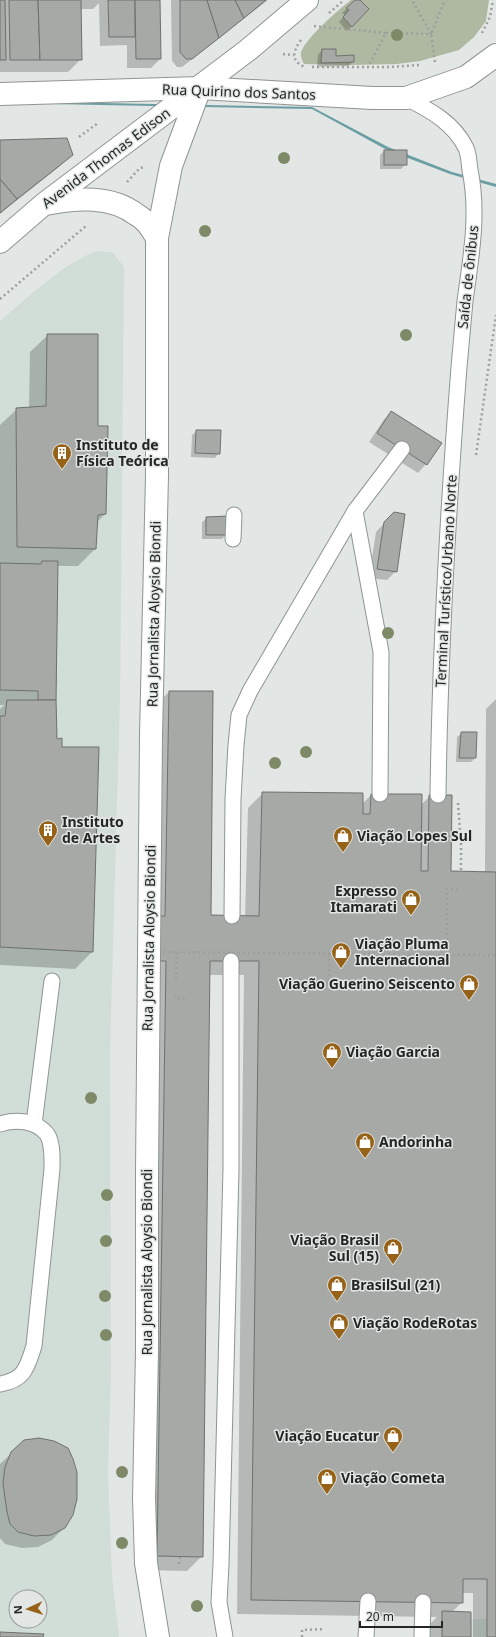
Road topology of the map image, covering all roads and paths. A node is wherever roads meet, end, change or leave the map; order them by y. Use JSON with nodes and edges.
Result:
{"nodes":[{"id":1,"x":307,"y":0,"type":"edge"},
{"id":2,"x":344,"y":0,"type":"edge"},
{"id":3,"x":412,"y":0,"type":"edge"},
{"id":4,"x":445,"y":0,"type":"edge"},
{"id":5,"x":493,"y":0,"type":"edge"},
{"id":6,"x":326,"y":16,"type":"dead end"},
{"id":7,"x":320,"y":21,"type":"dead end"},
{"id":8,"x":314,"y":26,"type":"junction"},
{"id":9,"x":310,"y":31,"type":"dead end"},
{"id":10,"x":386,"y":33,"type":"junction"},
{"id":11,"x":431,"y":34,"type":"junction"},
{"id":12,"x":306,"y":36,"type":"dead end"},
{"id":13,"x":480,"y":36,"type":"dead end"},
{"id":14,"x":496,"y":55,"type":"edge"},
{"id":15,"x":442,"y":60,"type":"dead end"},
{"id":16,"x":435,"y":62,"type":"junction"},
{"id":17,"x":430,"y":64,"type":"dead end"},
{"id":18,"x":425,"y":65,"type":"dead end"},
{"id":19,"x":368,"y":67,"type":"junction"},
{"id":20,"x":200,"y":88,"type":"junction"},
{"id":21,"x":0,"y":94,"type":"edge"},
{"id":22,"x":406,"y":98,"type":"junction"},
{"id":23,"x":98,"y":123,"type":"dead end"},
{"id":24,"x":79,"y":137,"type":"dead end"},
{"id":25,"x":44,"y":204,"type":"junction"},
{"id":26,"x":84,"y":228,"type":"dead end"},
{"id":27,"x":157,"y":238,"type":"junction"},
{"id":28,"x":0,"y":242,"type":"edge"},
{"id":29,"x":0,"y":299,"type":"edge"},
{"id":30,"x":459,"y":367,"type":"joint"},
{"id":31,"x":402,"y":448,"type":"dead end"},
{"id":32,"x":355,"y":511,"type":"junction"},
{"id":33,"x":234,"y":515,"type":"dead end"},
{"id":34,"x":233,"y":539,"type":"dead end"},
{"id":35,"x":380,"y":794,"type":"dead end"},
{"id":36,"x":438,"y":795,"type":"dead end"},
{"id":37,"x":460,"y":889,"type":"dead end"},
{"id":38,"x":232,"y":916,"type":"dead end"},
{"id":39,"x":163,"y":952,"type":"dead end"},
{"id":40,"x":177,"y":952,"type":"junction"},
{"id":41,"x":329,"y":954,"type":"junction"},
{"id":42,"x":447,"y":955,"type":"junction"},
{"id":43,"x":496,"y":955,"type":"edge"},
{"id":44,"x":231,"y":961,"type":"dead end"},
{"id":45,"x":52,"y":981,"type":"dead end"},
{"id":46,"x":176,"y":983,"type":"dead end"},
{"id":47,"x":310,"y":983,"type":"dead end"},
{"id":48,"x":176,"y":990,"type":"dead end"},
{"id":49,"x":185,"y":999,"type":"dead end"},
{"id":50,"x":0,"y":1124,"type":"edge"},
{"id":51,"x":34,"y":1124,"type":"junction"},
{"id":52,"x":0,"y":1384,"type":"edge"},
{"id":53,"x":180,"y":1557,"type":"dead end"},
{"id":54,"x":179,"y":1564,"type":"dead end"},
{"id":55,"x":368,"y":1601,"type":"dead end"},
{"id":56,"x":423,"y":1602,"type":"dead end"},
{"id":57,"x":325,"y":1629,"type":"dead end"},
{"id":58,"x":158,"y":1637,"type":"edge"},
{"id":59,"x":225,"y":1637,"type":"edge"},
{"id":60,"x":302,"y":1637,"type":"edge"},
{"id":61,"x":366,"y":1637,"type":"edge"},
{"id":62,"x":422,"y":1637,"type":"edge"}],
"edges":[{"from":1,"to":20,"type":"street","name":"Avenida Thomas Edison"},
{"from":2,"to":6,"type":"path"},
{"from":3,"to":11,"type":"path"},
{"from":4,"to":11,"type":"path"},
{"from":5,"to":13,"type":"path"},
{"from":7,"to":8,"type":"path"},
{"from":8,"to":9,"type":"path"},
{"from":8,"to":10,"type":"path"},
{"from":10,"to":11,"type":"path"},
{"from":10,"to":19,"type":"path"},
{"from":11,"to":16,"type":"path"},
{"from":12,"to":19,"type":"path"},
{"from":14,"to":22,"type":"street","name":"Rua Quirino dos Santos"},
{"from":15,"to":16,"type":"path"},
{"from":16,"to":17,"type":"path"},
{"from":18,"to":19,"type":"path"},
{"from":20,"to":21,"type":"street","name":"Rua Quirino dos Santos"},
{"from":20,"to":22,"type":"street","name":"Rua Quirino dos Santos"},
{"from":20,"to":25,"type":"street","name":"Avenida Thomas Edison"},
{"from":20,"to":27,"type":"street","name":"Rua Jornalista Aloysio Biondi"},
{"from":22,"to":30,"type":"lane","name":"Saída de ônibus"},
{"from":23,"to":24,"type":"path"},
{"from":25,"to":27,"type":"street"},
{"from":25,"to":28,"type":"street","name":"Avenida Thomas Edison"},
{"from":26,"to":29,"type":"path"},
{"from":27,"to":58,"type":"street","name":"Rua Jornalista Aloysio Biondi"},
{"from":30,"to":36,"type":"lane","name":"Terminal Turístico/Urbano Norte"},
{"from":31,"to":32,"type":"lane"},
{"from":32,"to":35,"type":"lane"},
{"from":32,"to":38,"type":"lane"},
{"from":33,"to":34,"type":"lane"},
{"from":37,"to":42,"type":"path"},
{"from":39,"to":40,"type":"path","bridge":true},
{"from":40,"to":41,"type":"path","bridge":true},
{"from":40,"to":46,"type":"path"},
{"from":41,"to":42,"type":"path","bridge":true},
{"from":41,"to":47,"type":"path"},
{"from":42,"to":43,"type":"path","bridge":true},
{"from":44,"to":59,"type":"lane"},
{"from":45,"to":51,"type":"lane"},
{"from":48,"to":49,"type":"path"},
{"from":50,"to":51,"type":"lane"},
{"from":51,"to":52,"type":"lane"},
{"from":53,"to":54,"type":"path"},
{"from":55,"to":61,"type":"lane"},
{"from":56,"to":62,"type":"lane"},
{"from":57,"to":60,"type":"path"}]}
